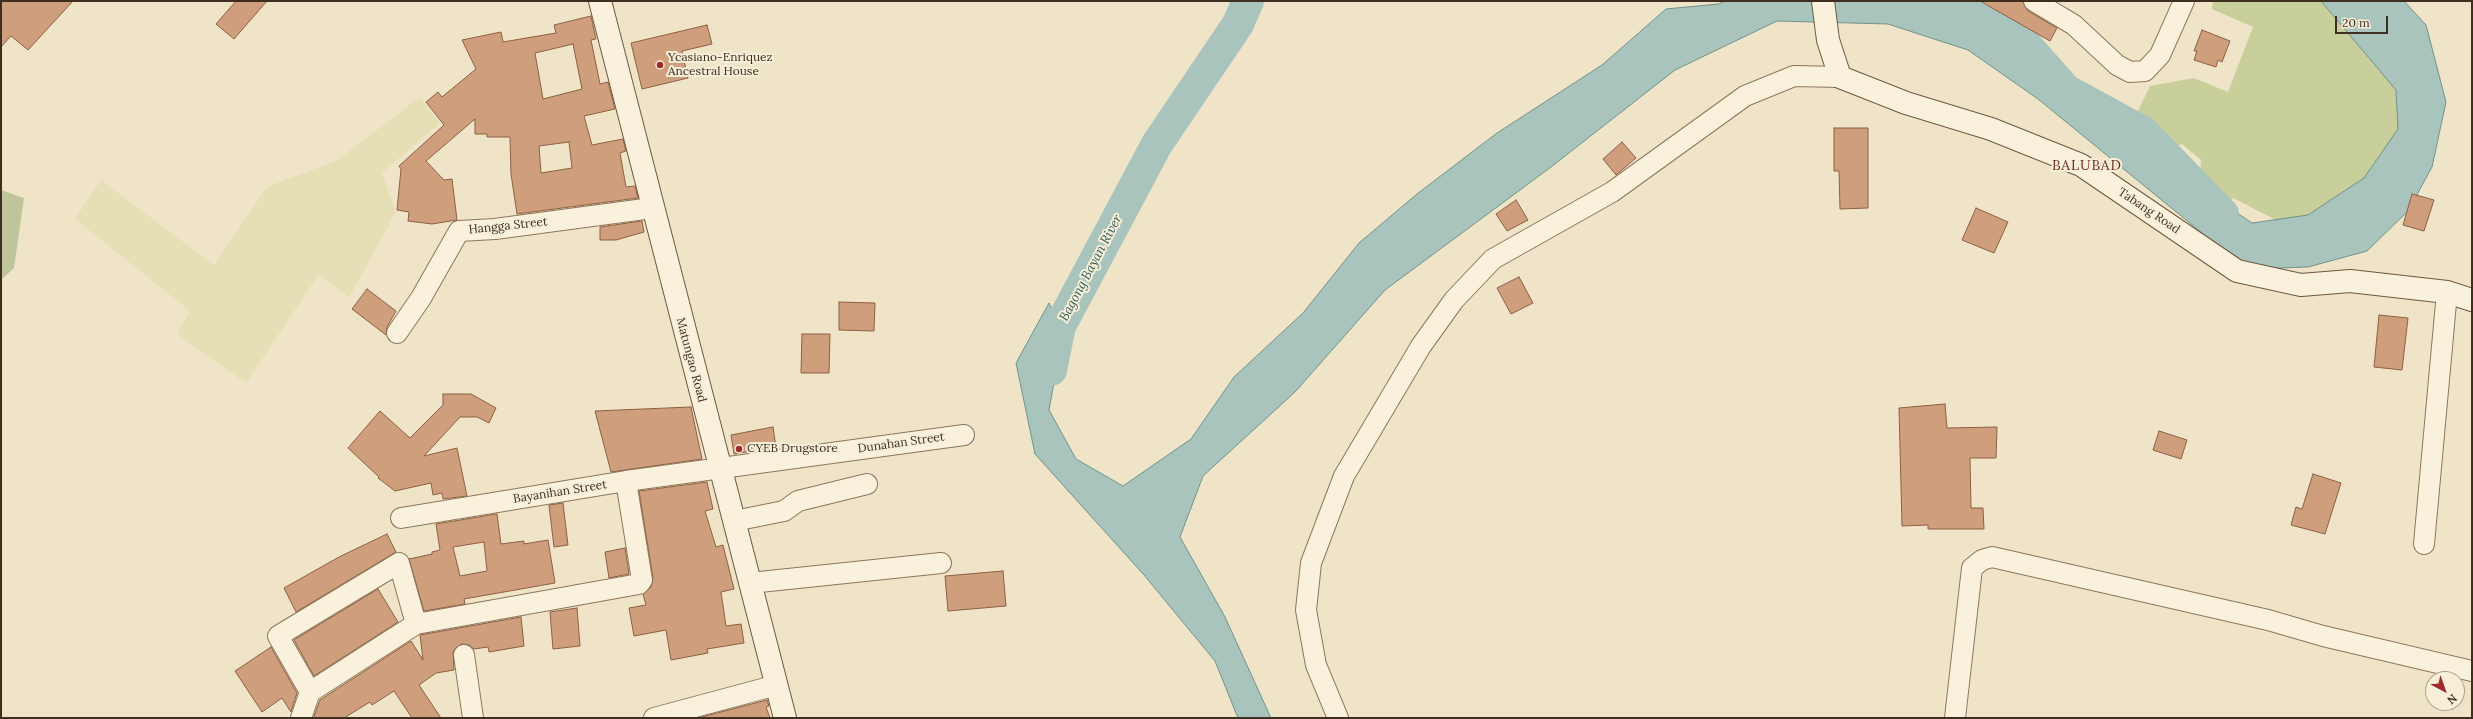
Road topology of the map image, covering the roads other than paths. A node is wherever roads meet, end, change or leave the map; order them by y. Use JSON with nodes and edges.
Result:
{"nodes":[{"id":1,"x":600,"y":1,"type":"edge"},
{"id":2,"x":1823,"y":1,"type":"edge"},
{"id":3,"x":2034,"y":1,"type":"edge"},
{"id":4,"x":2184,"y":1,"type":"edge"},
{"id":5,"x":1840,"y":77,"type":"junction"},
{"id":6,"x":652,"y":208,"type":"junction"},
{"id":7,"x":2448,"y":292,"type":"junction"},
{"id":8,"x":2472,"y":300,"type":"edge"},
{"id":9,"x":397,"y":333,"type":"dead end"},
{"id":10,"x":964,"y":435,"type":"dead end"},
{"id":11,"x":720,"y":467,"type":"junction"},
{"id":12,"x":626,"y":481,"type":"junction"},
{"id":13,"x":867,"y":484,"type":"dead end"},
{"id":14,"x":401,"y":518,"type":"dead end"},
{"id":15,"x":734,"y":521,"type":"junction"},
{"id":16,"x":2424,"y":544,"type":"dead end"},
{"id":17,"x":941,"y":563,"type":"dead end"},
{"id":18,"x":750,"y":583,"type":"junction"},
{"id":19,"x":416,"y":624,"type":"junction"},
{"id":20,"x":464,"y":655,"type":"dead end"},
{"id":21,"x":2472,"y":671,"type":"edge"},
{"id":22,"x":777,"y":685,"type":"junction"},
{"id":23,"x":310,"y":692,"type":"junction"},
{"id":24,"x":301,"y":718,"type":"edge"},
{"id":25,"x":473,"y":718,"type":"edge"},
{"id":26,"x":654,"y":718,"type":"edge"},
{"id":27,"x":785,"y":718,"type":"edge"},
{"id":28,"x":1338,"y":718,"type":"edge"},
{"id":29,"x":1954,"y":718,"type":"edge"}],
"edges":[{"from":1,"to":6,"type":"main road","name":"Matungao Road"},
{"from":2,"to":5,"type":"main road"},
{"from":3,"to":4,"type":"street"},
{"from":5,"to":7,"type":"main road","name":"Tabang Road"},
{"from":5,"to":28,"type":"street"},
{"from":6,"to":9,"type":"street","name":"Hangga Street"},
{"from":6,"to":11,"type":"main road","name":"Matungao Road"},
{"from":7,"to":8,"type":"main road","name":"Tabang Road"},
{"from":7,"to":16,"type":"street"},
{"from":10,"to":11,"type":"street","name":"Dunahan Street"},
{"from":11,"to":12,"type":"street","name":"Bayanihan Street"},
{"from":11,"to":15,"type":"main road","name":"Matungao Road"},
{"from":12,"to":14,"type":"street","name":"Bayanihan Street"},
{"from":12,"to":19,"type":"street"},
{"from":13,"to":15,"type":"street"},
{"from":15,"to":18,"type":"main road","name":"Matungao Road"},
{"from":17,"to":18,"type":"street"},
{"from":18,"to":22,"type":"main road","name":"Matungao Road"},
{"from":19,"to":23,"type":"street"},
{"from":19,"to":23,"type":"street"},
{"from":20,"to":25,"type":"street"},
{"from":21,"to":29,"type":"street"},
{"from":22,"to":26,"type":"street"},
{"from":22,"to":27,"type":"main road","name":"Matungao Road"},
{"from":23,"to":24,"type":"street"}]}
